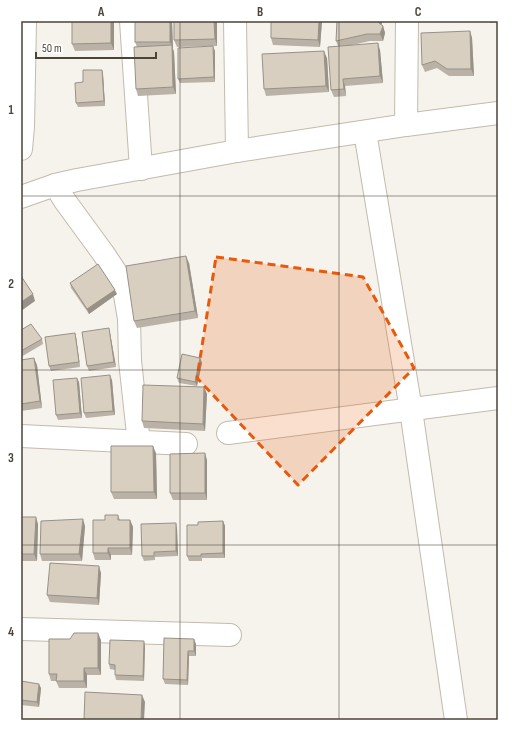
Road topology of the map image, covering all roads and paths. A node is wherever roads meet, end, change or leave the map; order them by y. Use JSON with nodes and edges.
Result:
{"nodes":[{"id":1,"x":25,"y":21,"type":"edge"},
{"id":2,"x":131,"y":21,"type":"edge"},
{"id":3,"x":235,"y":21,"type":"edge"},
{"id":4,"x":407,"y":21,"type":"edge"},
{"id":5,"x":498,"y":113,"type":"edge"},
{"id":6,"x":406,"y":125,"type":"junction"},
{"id":7,"x":365,"y":132,"type":"junction"},
{"id":8,"x":21,"y":149,"type":"edge"},
{"id":9,"x":237,"y":151,"type":"junction"},
{"id":10,"x":141,"y":169,"type":"junction"},
{"id":11,"x":55,"y":185,"type":"junction"},
{"id":12,"x":21,"y":197,"type":"edge"},
{"id":13,"x":498,"y":398,"type":"edge"},
{"id":14,"x":411,"y":410,"type":"junction"},
{"id":15,"x":228,"y":433,"type":"dead end"},
{"id":16,"x":21,"y":436,"type":"edge"},
{"id":17,"x":139,"y":443,"type":"junction"},
{"id":18,"x":186,"y":444,"type":"dead end"},
{"id":19,"x":21,"y":629,"type":"edge"},
{"id":20,"x":230,"y":635,"type":"dead end"},
{"id":21,"x":456,"y":720,"type":"edge"}],
"edges":[{"from":1,"to":8,"type":"street"},
{"from":2,"to":10,"type":"street"},
{"from":3,"to":9,"type":"street"},
{"from":4,"to":6,"type":"street"},
{"from":5,"to":6,"type":"street"},
{"from":6,"to":7,"type":"street"},
{"from":7,"to":9,"type":"street"},
{"from":7,"to":14,"type":"street"},
{"from":9,"to":10,"type":"street"},
{"from":10,"to":11,"type":"street"},
{"from":11,"to":12,"type":"street"},
{"from":11,"to":17,"type":"street"},
{"from":13,"to":14,"type":"street"},
{"from":14,"to":15,"type":"street"},
{"from":14,"to":21,"type":"street"},
{"from":16,"to":17,"type":"street"},
{"from":17,"to":18,"type":"street"},
{"from":19,"to":20,"type":"street"}]}
